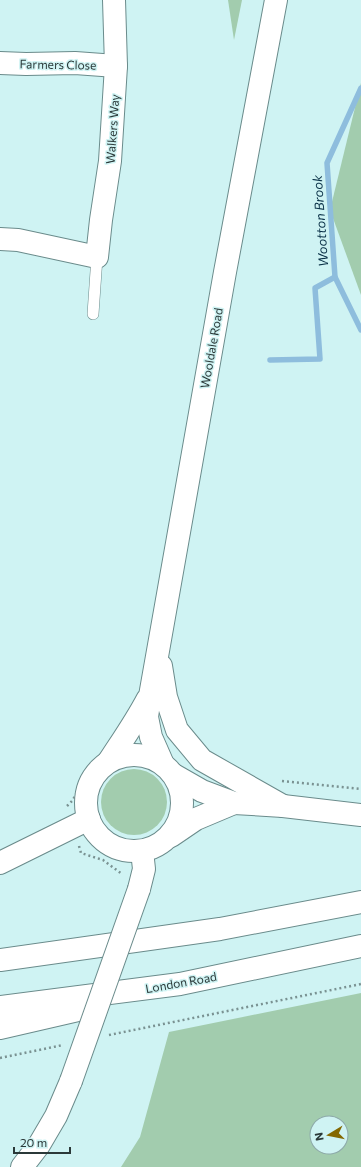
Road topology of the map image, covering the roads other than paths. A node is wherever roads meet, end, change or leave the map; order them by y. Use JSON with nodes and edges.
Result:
{"nodes":[{"id":1,"x":114,"y":0,"type":"edge"},
{"id":2,"x":276,"y":0,"type":"edge"},
{"id":3,"x":0,"y":63,"type":"edge"},
{"id":4,"x":116,"y":66,"type":"junction"},
{"id":5,"x":0,"y":238,"type":"edge"},
{"id":6,"x":97,"y":257,"type":"junction"},
{"id":7,"x":93,"y":314,"type":"dead end"},
{"id":8,"x":159,"y":649,"type":"junction"},
{"id":9,"x":150,"y":696,"type":"junction"},
{"id":10,"x":101,"y":761,"type":"junction"},
{"id":11,"x":168,"y":769,"type":"junction"},
{"id":12,"x":234,"y":803,"type":"junction"},
{"id":13,"x":283,"y":806,"type":"junction"},
{"id":14,"x":361,"y":815,"type":"edge"},
{"id":15,"x":81,"y":823,"type":"junction"},
{"id":16,"x":167,"y":839,"type":"junction"},
{"id":17,"x":142,"y":851,"type":"junction"},
{"id":18,"x":0,"y":863,"type":"edge"},
{"id":19,"x":361,"y":902,"type":"edge"},
{"id":20,"x":361,"y":946,"type":"edge"},
{"id":21,"x":0,"y":960,"type":"edge"},
{"id":22,"x":180,"y":984,"type":"junction"},
{"id":23,"x":0,"y":1007,"type":"edge"},
{"id":24,"x":0,"y":1028,"type":"edge"},
{"id":25,"x":22,"y":1167,"type":"edge"}],
"edges":[{"from":1,"to":4,"type":"main road","name":"Walkers Way"},
{"from":2,"to":8,"type":"main road","name":"Wooldale Road"},
{"from":3,"to":4,"type":"main road","name":"Farmers Close"},
{"from":4,"to":6,"type":"main road","name":"Walkers Way"},
{"from":5,"to":6,"type":"main road"},
{"from":6,"to":7,"type":"lane"},
{"from":8,"to":9,"type":"main road","name":"Wooldale Road"},
{"from":8,"to":13,"type":"main road"},
{"from":9,"to":10,"type":"main road","name":"Wooldale Road"},
{"from":9,"to":11,"type":"main road","name":"Wooldale Road"},
{"from":10,"to":11,"type":"main road"},
{"from":10,"to":15,"type":"main road"},
{"from":11,"to":12,"type":"main road"},
{"from":11,"to":16,"type":"main road"},
{"from":12,"to":13,"type":"main road"},
{"from":12,"to":16,"type":"main road"},
{"from":13,"to":14,"type":"main road"},
{"from":15,"to":17,"type":"main road"},
{"from":15,"to":18,"type":"main road"},
{"from":16,"to":17,"type":"main road"},
{"from":17,"to":25,"type":"main road","bridge":true},
{"from":19,"to":21,"type":"main road"},
{"from":20,"to":22,"type":"main road","name":"London Road"},
{"from":22,"to":23,"type":"main road","name":"London Road"},
{"from":22,"to":24,"type":"main road"}]}
